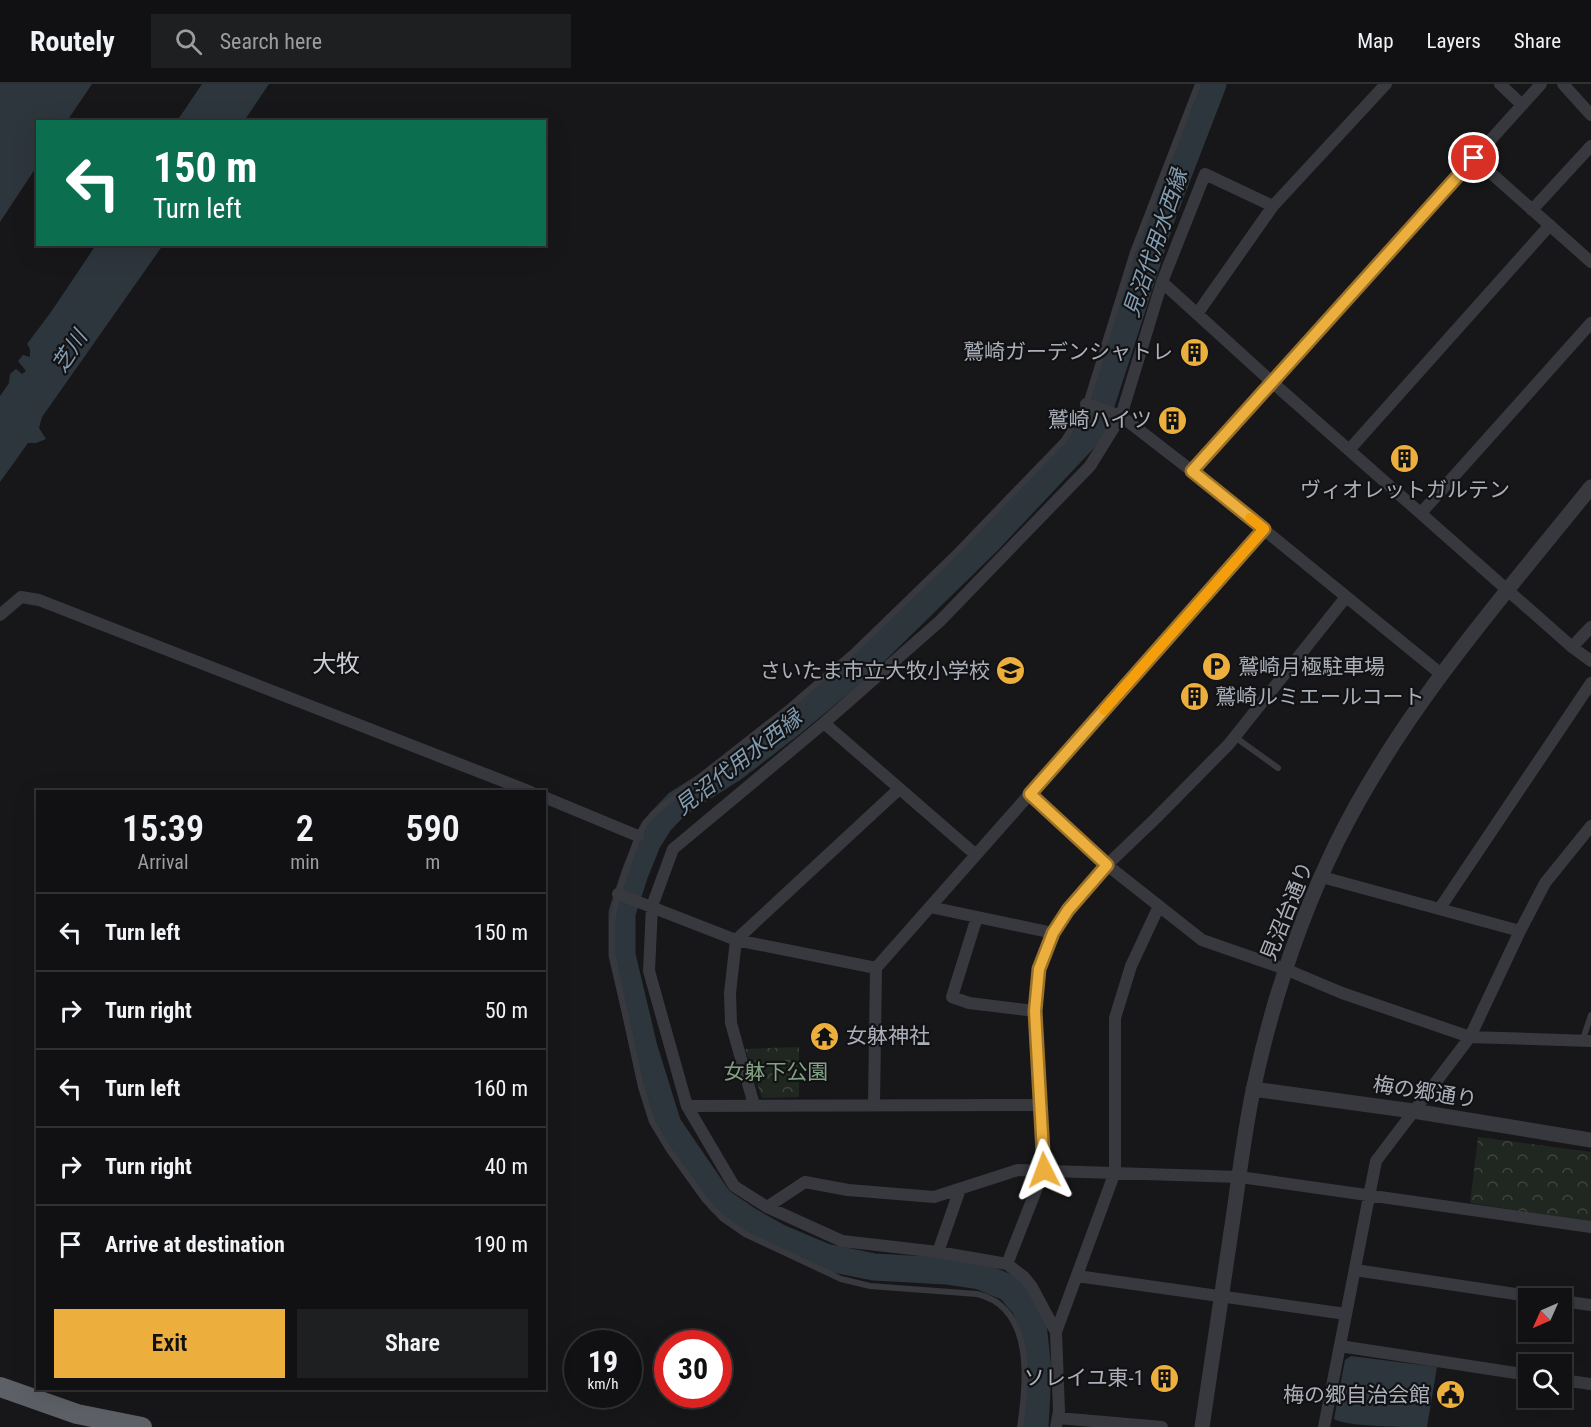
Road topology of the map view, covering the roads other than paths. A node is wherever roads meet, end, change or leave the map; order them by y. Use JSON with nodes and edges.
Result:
{"nodes":[{"id":1,"x":1198,"y":84,"type":"edge"},
{"id":2,"x":1386,"y":84,"type":"edge"},
{"id":3,"x":1500,"y":84,"type":"edge"},
{"id":4,"x":1541,"y":84,"type":"edge"},
{"id":5,"x":1563,"y":84,"type":"edge"},
{"id":6,"x":1522,"y":105,"type":"junction"},
{"id":7,"x":1591,"y":115,"type":"edge"},
{"id":8,"x":1591,"y":146,"type":"edge"},
{"id":9,"x":1474,"y":158,"type":"junction"},
{"id":10,"x":1273,"y":206,"type":"junction"},
{"id":11,"x":1532,"y":210,"type":"junction"},
{"id":12,"x":1550,"y":225,"type":"junction"},
{"id":13,"x":1591,"y":262,"type":"edge"},
{"id":14,"x":1162,"y":282,"type":"junction"},
{"id":15,"x":1197,"y":314,"type":"junction"},
{"id":16,"x":1591,"y":323,"type":"edge"},
{"id":17,"x":1273,"y":383,"type":"junction"},
{"id":18,"x":1086,"y":404,"type":"junction"},
{"id":19,"x":1121,"y":416,"type":"junction"},
{"id":20,"x":1349,"y":450,"type":"junction"},
{"id":21,"x":1192,"y":471,"type":"junction"},
{"id":22,"x":1591,"y":487,"type":"edge"},
{"id":23,"x":1422,"y":513,"type":"junction"},
{"id":24,"x":1264,"y":529,"type":"junction"},
{"id":25,"x":1508,"y":590,"type":"junction"},
{"id":26,"x":1346,"y":597,"type":"junction"},
{"id":27,"x":0,"y":615,"type":"edge"},
{"id":28,"x":1591,"y":627,"type":"edge"},
{"id":29,"x":1572,"y":647,"type":"junction"},
{"id":30,"x":1591,"y":661,"type":"edge"},
{"id":31,"x":1441,"y":674,"type":"junction"},
{"id":32,"x":1591,"y":683,"type":"edge"},
{"id":33,"x":824,"y":723,"type":"junction"},
{"id":34,"x":1235,"y":737,"type":"junction"},
{"id":35,"x":1278,"y":768,"type":"dead end"},
{"id":36,"x":900,"y":789,"type":"junction"},
{"id":37,"x":526,"y":790,"type":"edge"},
{"id":38,"x":1030,"y":794,"type":"junction"},
{"id":39,"x":546,"y":798,"type":"edge"},
{"id":40,"x":1591,"y":826,"type":"edge"},
{"id":41,"x":638,"y":836,"type":"junction"},
{"id":42,"x":976,"y":855,"type":"junction"},
{"id":43,"x":1107,"y":865,"type":"junction"},
{"id":44,"x":1322,"y":877,"type":"junction"},
{"id":45,"x":618,"y":894,"type":"junction"},
{"id":46,"x":652,"y":906,"type":"junction"},
{"id":47,"x":1159,"y":906,"type":"junction"},
{"id":48,"x":930,"y":907,"type":"junction"},
{"id":49,"x":1440,"y":909,"type":"junction"},
{"id":50,"x":977,"y":917,"type":"junction"},
{"id":51,"x":1520,"y":931,"type":"junction"},
{"id":52,"x":1053,"y":933,"type":"junction"},
{"id":53,"x":736,"y":940,"type":"junction"},
{"id":54,"x":876,"y":968,"type":"junction"},
{"id":55,"x":1286,"y":969,"type":"junction"},
{"id":56,"x":1035,"y":1011,"type":"junction"},
{"id":57,"x":1591,"y":1015,"type":"edge"},
{"id":58,"x":1470,"y":1037,"type":"junction"},
{"id":59,"x":1587,"y":1040,"type":"edge"},
{"id":60,"x":1253,"y":1089,"type":"junction"},
{"id":61,"x":754,"y":1105,"type":"junction"},
{"id":62,"x":874,"y":1105,"type":"junction"},
{"id":63,"x":1040,"y":1105,"type":"junction"},
{"id":64,"x":687,"y":1106,"type":"junction"},
{"id":65,"x":1413,"y":1111,"type":"junction"},
{"id":66,"x":1591,"y":1140,"type":"edge"},
{"id":67,"x":1044,"y":1170,"type":"junction"},
{"id":68,"x":1115,"y":1172,"type":"junction"},
{"id":69,"x":1240,"y":1177,"type":"junction"},
{"id":70,"x":960,"y":1189,"type":"junction"},
{"id":71,"x":1369,"y":1195,"type":"junction"},
{"id":72,"x":767,"y":1208,"type":"junction"},
{"id":73,"x":1591,"y":1227,"type":"edge"},
{"id":74,"x":938,"y":1252,"type":"junction"},
{"id":75,"x":1007,"y":1264,"type":"junction"},
{"id":76,"x":1355,"y":1270,"type":"junction"},
{"id":77,"x":1077,"y":1276,"type":"junction"},
{"id":78,"x":1518,"y":1294,"type":"edge"},
{"id":79,"x":1221,"y":1297,"type":"junction"},
{"id":80,"x":1572,"y":1302,"type":"edge"},
{"id":81,"x":1591,"y":1305,"type":"edge"},
{"id":82,"x":1346,"y":1314,"type":"junction"},
{"id":83,"x":1056,"y":1332,"type":"junction"},
{"id":84,"x":1340,"y":1346,"type":"junction"},
{"id":85,"x":1518,"y":1373,"type":"edge"},
{"id":86,"x":1572,"y":1381,"type":"edge"},
{"id":87,"x":1591,"y":1384,"type":"edge"},
{"id":88,"x":0,"y":1387,"type":"edge"},
{"id":89,"x":1057,"y":1422,"type":"edge"},
{"id":90,"x":142,"y":1427,"type":"edge"},
{"id":91,"x":1020,"y":1427,"type":"edge"},
{"id":92,"x":1162,"y":1427,"type":"edge"},
{"id":93,"x":1202,"y":1427,"type":"edge"},
{"id":94,"x":1324,"y":1427,"type":"edge"}],
"edges":[{"from":1,"to":18,"type":"lane"},
{"from":2,"to":10,"type":"street"},
{"from":3,"to":6,"type":"street"},
{"from":4,"to":6,"type":"street"},
{"from":5,"to":7,"type":"street"},
{"from":6,"to":9,"type":"street"},
{"from":8,"to":11,"type":"street"},
{"from":9,"to":11,"type":"street"},
{"from":9,"to":17,"type":"street"},
{"from":10,"to":14,"type":"street"},
{"from":10,"to":15,"type":"street"},
{"from":11,"to":12,"type":"street"},
{"from":12,"to":13,"type":"street"},
{"from":12,"to":20,"type":"street"},
{"from":14,"to":15,"type":"street"},
{"from":14,"to":19,"type":"street"},
{"from":15,"to":17,"type":"street"},
{"from":16,"to":23,"type":"street"},
{"from":17,"to":20,"type":"street"},
{"from":17,"to":21,"type":"street"},
{"from":18,"to":19,"type":"street"},
{"from":18,"to":41,"type":"lane"},
{"from":19,"to":21,"type":"street"},
{"from":19,"to":33,"type":"street"},
{"from":20,"to":23,"type":"street"},
{"from":21,"to":24,"type":"street"},
{"from":22,"to":25,"type":"street","name":"見沼台通り"},
{"from":23,"to":25,"type":"street"},
{"from":24,"to":26,"type":"street"},
{"from":24,"to":38,"type":"street"},
{"from":25,"to":29,"type":"street"},
{"from":25,"to":31,"type":"street","name":"見沼台通り"},
{"from":26,"to":31,"type":"street"},
{"from":26,"to":34,"type":"street"},
{"from":27,"to":37,"type":"street"},
{"from":28,"to":29,"type":"street"},
{"from":29,"to":30,"type":"street"},
{"from":31,"to":44,"type":"street","name":"見沼台通り"},
{"from":32,"to":49,"type":"street"},
{"from":33,"to":36,"type":"street"},
{"from":33,"to":46,"type":"street"},
{"from":34,"to":35,"type":"lane"},
{"from":34,"to":43,"type":"street"},
{"from":36,"to":42,"type":"street"},
{"from":36,"to":53,"type":"street"},
{"from":38,"to":42,"type":"street"},
{"from":38,"to":43,"type":"street"},
{"from":39,"to":41,"type":"street"},
{"from":40,"to":51,"type":"street"},
{"from":41,"to":45,"type":"lane"},
{"from":42,"to":48,"type":"street"},
{"from":43,"to":47,"type":"street"},
{"from":43,"to":52,"type":"street"},
{"from":44,"to":49,"type":"street"},
{"from":44,"to":55,"type":"street","name":"見沼台通り"},
{"from":45,"to":46,"type":"street"},
{"from":45,"to":91,"type":"lane"},
{"from":46,"to":53,"type":"street"},
{"from":46,"to":64,"type":"street"},
{"from":47,"to":55,"type":"street"},
{"from":47,"to":68,"type":"street"},
{"from":48,"to":50,"type":"street"},
{"from":48,"to":54,"type":"street"},
{"from":49,"to":51,"type":"street"},
{"from":50,"to":52,"type":"street"},
{"from":50,"to":56,"type":"street"},
{"from":51,"to":58,"type":"street"},
{"from":52,"to":56,"type":"street"},
{"from":53,"to":54,"type":"street"},
{"from":53,"to":61,"type":"street"},
{"from":54,"to":62,"type":"street"},
{"from":55,"to":58,"type":"street"},
{"from":55,"to":60,"type":"street","name":"見沼台通り"},
{"from":56,"to":63,"type":"street"},
{"from":57,"to":59,"type":"lane"},
{"from":58,"to":59,"type":"street"},
{"from":58,"to":65,"type":"street"},
{"from":60,"to":65,"type":"street","name":"梅の郷通り"},
{"from":60,"to":69,"type":"street","name":"見沼台通り"},
{"from":61,"to":62,"type":"street"},
{"from":61,"to":64,"type":"street"},
{"from":62,"to":63,"type":"street"},
{"from":63,"to":67,"type":"street"},
{"from":64,"to":72,"type":"street"},
{"from":65,"to":66,"type":"street","name":"梅の郷通り"},
{"from":65,"to":71,"type":"street"},
{"from":67,"to":68,"type":"street"},
{"from":67,"to":70,"type":"street"},
{"from":67,"to":75,"type":"street"},
{"from":68,"to":69,"type":"street"},
{"from":68,"to":77,"type":"street"},
{"from":69,"to":71,"type":"street"},
{"from":69,"to":79,"type":"street","name":"見沼台通り"},
{"from":70,"to":72,"type":"street"},
{"from":70,"to":74,"type":"street"},
{"from":71,"to":73,"type":"street"},
{"from":71,"to":76,"type":"street"},
{"from":72,"to":74,"type":"street"},
{"from":74,"to":75,"type":"street"},
{"from":75,"to":83,"type":"street"},
{"from":76,"to":78,"type":"street"},
{"from":76,"to":82,"type":"street"},
{"from":77,"to":79,"type":"street"},
{"from":77,"to":83,"type":"street"},
{"from":79,"to":82,"type":"street"},
{"from":79,"to":93,"type":"street","name":"見沼台通り"},
{"from":80,"to":81,"type":"street"},
{"from":82,"to":84,"type":"street"},
{"from":83,"to":89,"type":"street"},
{"from":84,"to":85,"type":"street"},
{"from":84,"to":94,"type":"street"},
{"from":86,"to":87,"type":"street"},
{"from":88,"to":90,"type":"highway"},
{"from":89,"to":92,"type":"street"}]}
